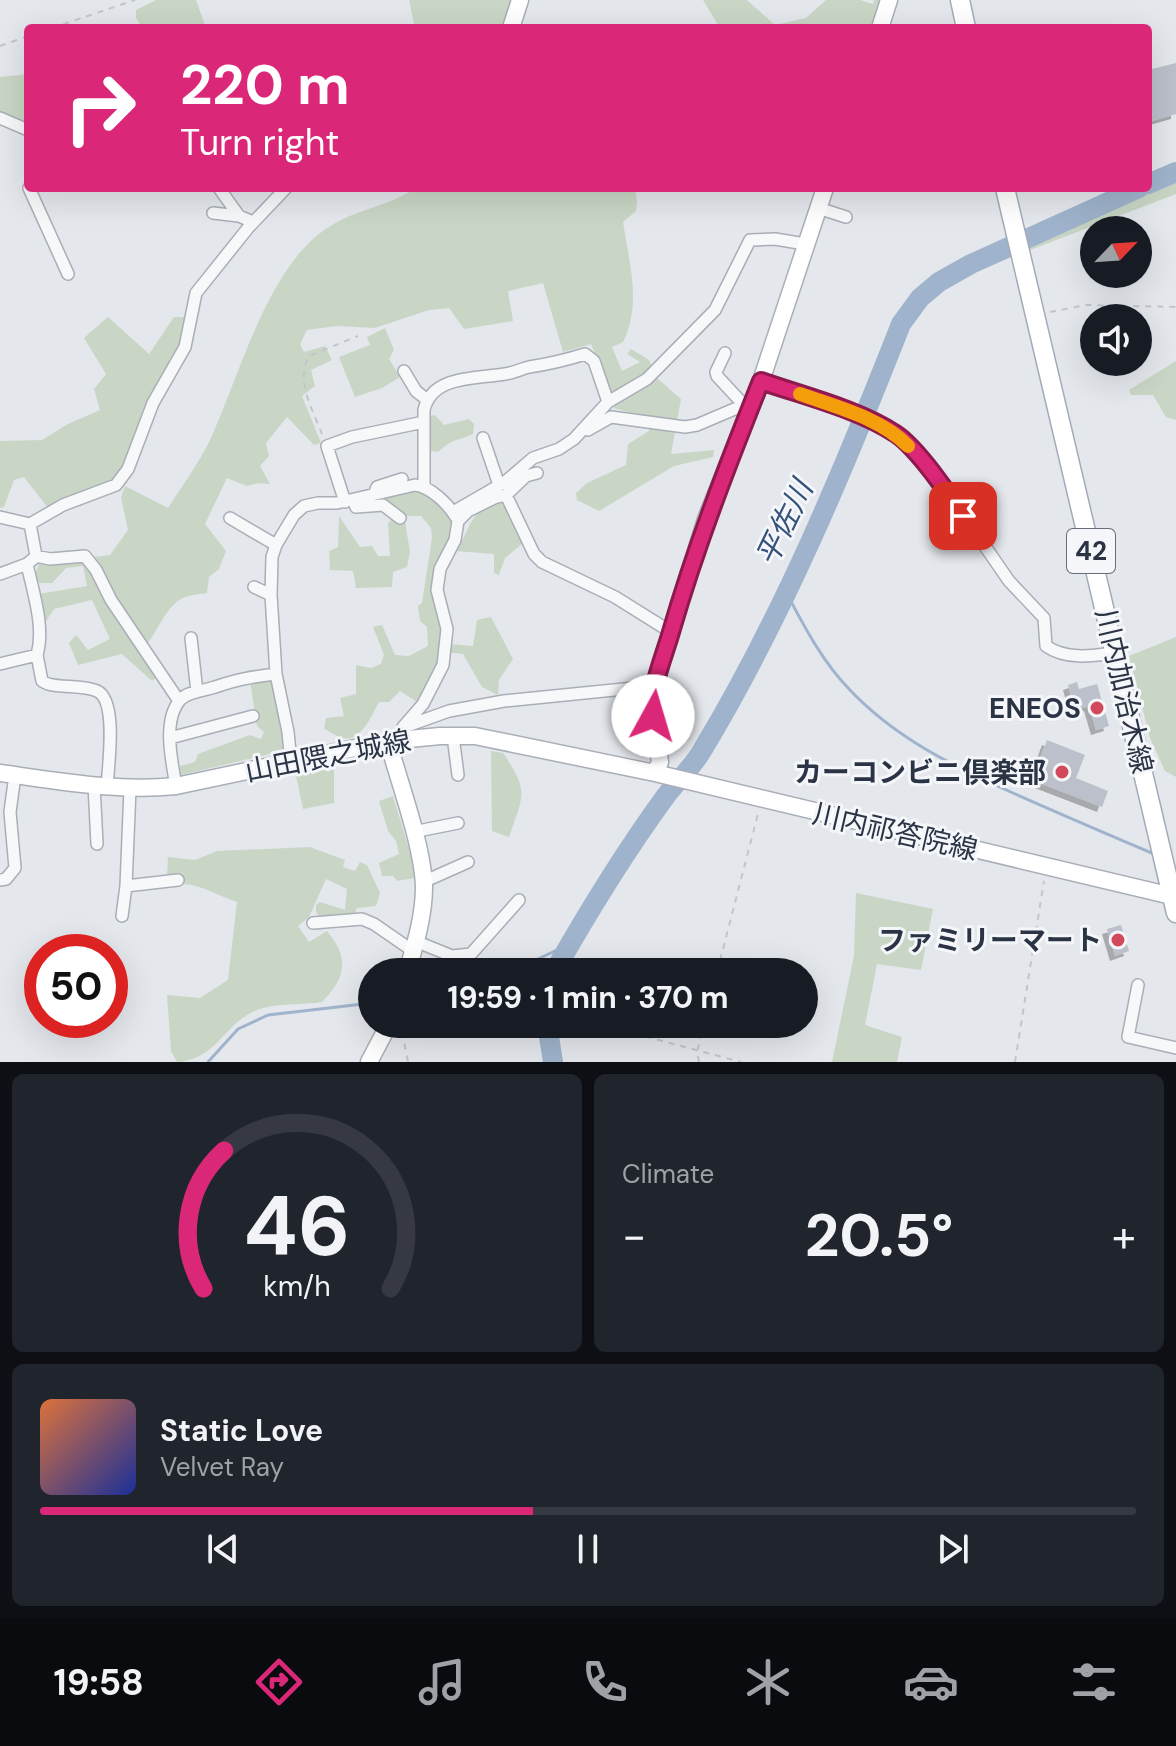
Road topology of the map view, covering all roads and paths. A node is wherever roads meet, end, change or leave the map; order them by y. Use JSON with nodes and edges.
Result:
{"nodes":[{"id":1,"x":135,"y":0,"type":"edge"},
{"id":2,"x":520,"y":0,"type":"edge"},
{"id":3,"x":889,"y":0,"type":"edge"},
{"id":4,"x":960,"y":0,"type":"edge"},
{"id":5,"x":64,"y":24,"type":"edge"},
{"id":6,"x":512,"y":24,"type":"edge"},
{"id":7,"x":881,"y":24,"type":"edge"},
{"id":8,"x":965,"y":24,"type":"edge"},
{"id":9,"x":24,"y":37,"type":"edge"},
{"id":10,"x":0,"y":46,"type":"edge"},
{"id":11,"x":0,"y":118,"type":"edge"},
{"id":12,"x":24,"y":128,"type":"edge"},
{"id":13,"x":32,"y":192,"type":"edge"},
{"id":14,"x":222,"y":192,"type":"edge"},
{"id":15,"x":282,"y":192,"type":"edge"},
{"id":16,"x":824,"y":192,"type":"edge"},
{"id":17,"x":1006,"y":192,"type":"edge"},
{"id":18,"x":818,"y":208,"type":"junction"},
{"id":19,"x":213,"y":213,"type":"dead end"},
{"id":20,"x":239,"y":216,"type":"junction"},
{"id":21,"x":846,"y":217,"type":"dead end"},
{"id":22,"x":253,"y":222,"type":"junction"},
{"id":23,"x":805,"y":244,"type":"junction"},
{"id":24,"x":68,"y":274,"type":"dead end"},
{"id":25,"x":1176,"y":307,"type":"edge"},
{"id":26,"x":1035,"y":315,"type":"junction"},
{"id":27,"x":358,"y":336,"type":"dead end"},
{"id":28,"x":725,"y":353,"type":"dead end"},
{"id":29,"x":404,"y":371,"type":"dead end"},
{"id":30,"x":761,"y":381,"type":"junction"},
{"id":31,"x":426,"y":399,"type":"junction"},
{"id":32,"x":608,"y":402,"type":"junction"},
{"id":33,"x":747,"y":406,"type":"junction"},
{"id":34,"x":424,"y":422,"type":"junction"},
{"id":35,"x":483,"y":438,"type":"dead end"},
{"id":36,"x":574,"y":439,"type":"junction"},
{"id":37,"x":327,"y":446,"type":"junction"},
{"id":38,"x":537,"y":473,"type":"dead end"},
{"id":39,"x":402,"y":479,"type":"dead end"},
{"id":40,"x":424,"y":486,"type":"junction"},
{"id":41,"x":503,"y":490,"type":"junction"},
{"id":42,"x":374,"y":495,"type":"junction"},
{"id":43,"x":349,"y":501,"type":"junction"},
{"id":44,"x":0,"y":517,"type":"edge"},
{"id":45,"x":456,"y":517,"type":"junction"},
{"id":46,"x":230,"y":518,"type":"dead end"},
{"id":47,"x":400,"y":518,"type":"dead end"},
{"id":48,"x":30,"y":524,"type":"junction"},
{"id":49,"x":276,"y":545,"type":"junction"},
{"id":50,"x":32,"y":560,"type":"junction"},
{"id":51,"x":0,"y":574,"type":"edge"},
{"id":52,"x":254,"y":587,"type":"dead end"},
{"id":53,"x":271,"y":595,"type":"junction"},
{"id":54,"x":671,"y":632,"type":"junction"},
{"id":55,"x":191,"y":638,"type":"dead end"},
{"id":56,"x":1115,"y":653,"type":"junction"},
{"id":57,"x":37,"y":655,"type":"junction"},
{"id":58,"x":0,"y":664,"type":"edge"},
{"id":59,"x":276,"y":674,"type":"junction"},
{"id":60,"x":654,"y":686,"type":"junction"},
{"id":61,"x":197,"y":692,"type":"junction"},
{"id":62,"x":179,"y":701,"type":"junction"},
{"id":63,"x":253,"y":716,"type":"dead end"},
{"id":64,"x":403,"y":727,"type":"junction"},
{"id":65,"x":453,"y":736,"type":"junction"},
{"id":66,"x":170,"y":738,"type":"junction"},
{"id":67,"x":388,"y":741,"type":"junction"},
{"id":68,"x":291,"y":762,"type":"junction"},
{"id":69,"x":8,"y":774,"type":"edge"},
{"id":70,"x":458,"y":775,"type":"dead end"},
{"id":71,"x":661,"y":775,"type":"junction"},
{"id":72,"x":100,"y":786,"type":"junction"},
{"id":73,"x":176,"y":786,"type":"junction"},
{"id":74,"x":130,"y":789,"type":"junction"},
{"id":75,"x":762,"y":800,"type":"junction"},
{"id":76,"x":458,"y":823,"type":"dead end"},
{"id":77,"x":413,"y":832,"type":"junction"},
{"id":78,"x":97,"y":844,"type":"dead end"},
{"id":79,"x":468,"y":862,"type":"dead end"},
{"id":80,"x":1046,"y":868,"type":"junction"},
{"id":81,"x":0,"y":880,"type":"edge"},
{"id":82,"x":178,"y":880,"type":"dead end"},
{"id":83,"x":423,"y":882,"type":"junction"},
{"id":84,"x":126,"y":886,"type":"junction"},
{"id":85,"x":519,"y":900,"type":"dead end"},
{"id":86,"x":1175,"y":902,"type":"edge"},
{"id":87,"x":122,"y":916,"type":"dead end"},
{"id":88,"x":313,"y":923,"type":"dead end"},
{"id":89,"x":414,"y":946,"type":"junction"},
{"id":90,"x":411,"y":958,"type":"edge"},
{"id":91,"x":721,"y":958,"type":"edge"},
{"id":92,"x":1138,"y":985,"type":"dead end"},
{"id":93,"x":387,"y":1038,"type":"edge"},
{"id":94,"x":399,"y":1038,"type":"edge"},
{"id":95,"x":648,"y":1038,"type":"edge"},
{"id":96,"x":700,"y":1038,"type":"edge"},
{"id":97,"x":1176,"y":1048,"type":"edge"},
{"id":98,"x":697,"y":1052,"type":"junction"},
{"id":99,"x":369,"y":1062,"type":"edge"},
{"id":100,"x":408,"y":1062,"type":"edge"},
{"id":101,"x":699,"y":1062,"type":"edge"},
{"id":102,"x":741,"y":1062,"type":"edge"},
{"id":103,"x":1015,"y":1062,"type":"edge"}],
"edges":[{"from":1,"to":5,"type":"path"},
{"from":2,"to":6,"type":"main road"},
{"from":3,"to":7,"type":"main road"},
{"from":4,"to":8,"type":"main road"},
{"from":9,"to":10,"type":"path"},
{"from":11,"to":12,"type":"street"},
{"from":13,"to":24,"type":"street"},
{"from":14,"to":20,"type":"street"},
{"from":15,"to":22,"type":"street"},
{"from":16,"to":18,"type":"main road"},
{"from":17,"to":26,"type":"main road","name":"川内加治木線","number":"42"},
{"from":18,"to":21,"type":"street"},
{"from":18,"to":23,"type":"main road"},
{"from":19,"to":20,"type":"street"},
{"from":20,"to":22,"type":"street"},
{"from":22,"to":48,"type":"street"},
{"from":23,"to":30,"type":"main road"},
{"from":23,"to":32,"type":"street"},
{"from":25,"to":26,"type":"path"},
{"from":26,"to":56,"type":"main road","name":"川内加治木線","number":"42"},
{"from":27,"to":37,"type":"path"},
{"from":28,"to":33,"type":"street"},
{"from":29,"to":31,"type":"street"},
{"from":30,"to":33,"type":"main road"},
{"from":30,"to":56,"type":"street"},
{"from":31,"to":32,"type":"street"},
{"from":31,"to":34,"type":"street"},
{"from":32,"to":36,"type":"street"},
{"from":33,"to":36,"type":"street"},
{"from":33,"to":54,"type":"main road"},
{"from":34,"to":37,"type":"street"},
{"from":34,"to":40,"type":"street"},
{"from":35,"to":41,"type":"street"},
{"from":36,"to":41,"type":"street"},
{"from":37,"to":43,"type":"street"},
{"from":38,"to":41,"type":"street"},
{"from":39,"to":42,"type":"street"},
{"from":40,"to":42,"type":"street"},
{"from":40,"to":45,"type":"street"},
{"from":41,"to":45,"type":"street"},
{"from":41,"to":54,"type":"street"},
{"from":42,"to":43,"type":"street"},
{"from":43,"to":47,"type":"street"},
{"from":43,"to":49,"type":"street"},
{"from":44,"to":48,"type":"street"},
{"from":45,"to":64,"type":"street"},
{"from":46,"to":49,"type":"street"},
{"from":48,"to":50,"type":"street"},
{"from":49,"to":53,"type":"street"},
{"from":50,"to":51,"type":"street"},
{"from":50,"to":57,"type":"street"},
{"from":50,"to":62,"type":"street"},
{"from":52,"to":53,"type":"street"},
{"from":53,"to":59,"type":"street"},
{"from":54,"to":60,"type":"main road"},
{"from":55,"to":61,"type":"street"},
{"from":56,"to":86,"type":"main road","name":"川内加治木線","number":"42"},
{"from":57,"to":58,"type":"street"},
{"from":57,"to":72,"type":"street"},
{"from":59,"to":61,"type":"street"},
{"from":59,"to":68,"type":"street"},
{"from":60,"to":64,"type":"street"},
{"from":60,"to":71,"type":"main road"},
{"from":61,"to":62,"type":"street"},
{"from":62,"to":66,"type":"street"},
{"from":63,"to":66,"type":"street"},
{"from":64,"to":67,"type":"street"},
{"from":65,"to":67,"type":"main road","name":"山田隈之城線"},
{"from":65,"to":70,"type":"street"},
{"from":65,"to":71,"type":"main road","name":"山田隈之城線"},
{"from":66,"to":73,"type":"street"},
{"from":67,"to":68,"type":"main road","name":"山田隈之城線"},
{"from":67,"to":77,"type":"main road"},
{"from":68,"to":73,"type":"main road","name":"山田隈之城線"},
{"from":69,"to":72,"type":"main road","name":"山田隈之城線"},
{"from":69,"to":81,"type":"street"},
{"from":71,"to":75,"type":"main road","name":"川内祁答院線"},
{"from":72,"to":74,"type":"main road","name":"山田隈之城線"},
{"from":72,"to":78,"type":"street"},
{"from":73,"to":74,"type":"main road","name":"山田隈之城線"},
{"from":74,"to":84,"type":"street"},
{"from":75,"to":80,"type":"main road","name":"川内祁答院線"},
{"from":75,"to":91,"type":"path"},
{"from":76,"to":77,"type":"street"},
{"from":77,"to":83,"type":"main road"},
{"from":79,"to":83,"type":"street"},
{"from":80,"to":86,"type":"main road","name":"川内祁答院線"},
{"from":80,"to":103,"type":"path"},
{"from":82,"to":84,"type":"street"},
{"from":83,"to":89,"type":"main road"},
{"from":84,"to":87,"type":"street"},
{"from":85,"to":89,"type":"street"},
{"from":88,"to":89,"type":"street"},
{"from":89,"to":90,"type":"main road"},
{"from":92,"to":97,"type":"street"},
{"from":93,"to":99,"type":"main road"},
{"from":94,"to":100,"type":"path"},
{"from":95,"to":98,"type":"path"},
{"from":96,"to":98,"type":"path"},
{"from":98,"to":101,"type":"path"},
{"from":98,"to":102,"type":"path"}]}
